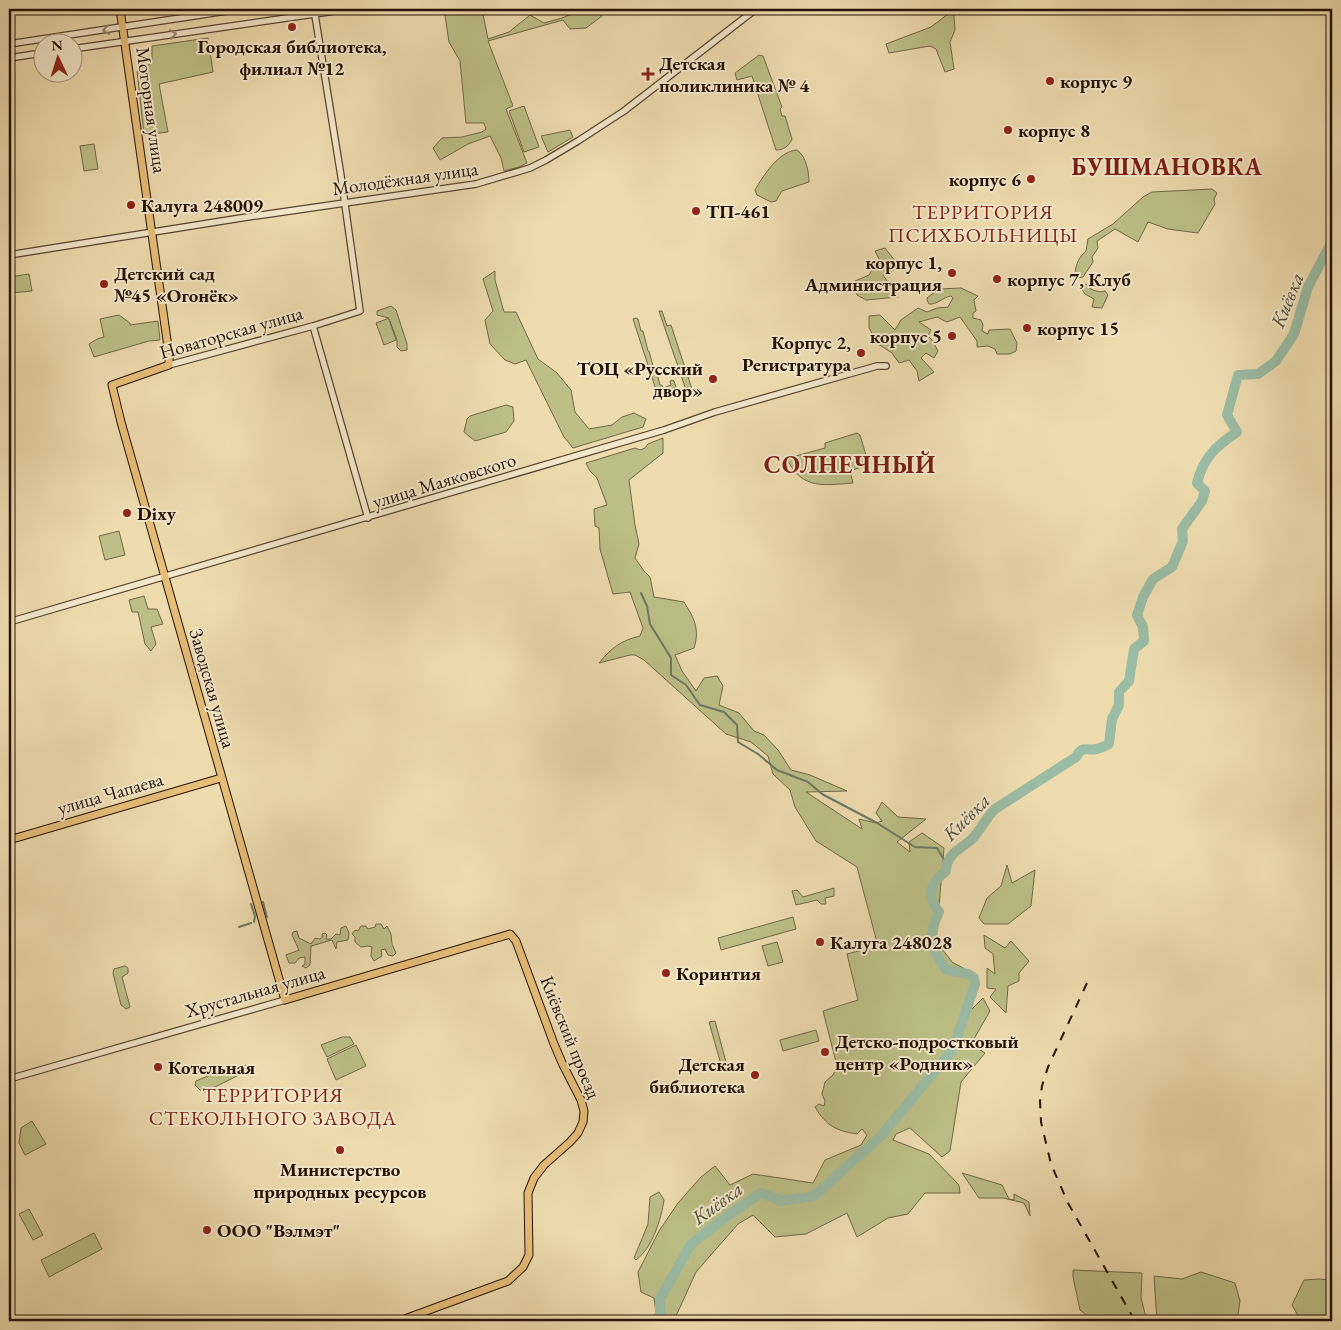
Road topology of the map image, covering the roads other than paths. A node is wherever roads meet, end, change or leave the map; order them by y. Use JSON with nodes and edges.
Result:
{"nodes":[{"id":1,"x":120,"y":9,"type":"edge"},
{"id":2,"x":240,"y":9,"type":"edge"},
{"id":3,"x":349,"y":9,"type":"edge"},
{"id":4,"x":756,"y":9,"type":"edge"},
{"id":5,"x":315,"y":11,"type":"edge"},
{"id":6,"x":123,"y":27,"type":"junction"},
{"id":7,"x":125,"y":41,"type":"junction"},
{"id":8,"x":9,"y":44,"type":"edge"},
{"id":9,"x":82,"y":47,"type":"edge"},
{"id":10,"x":32,"y":55,"type":"edge"},
{"id":11,"x":9,"y":58,"type":"edge"},
{"id":12,"x":344,"y":202,"type":"junction"},
{"id":13,"x":153,"y":231,"type":"junction"},
{"id":14,"x":9,"y":254,"type":"edge"},
{"id":15,"x":313,"y":326,"type":"junction"},
{"id":16,"x":168,"y":365,"type":"junction"},
{"id":17,"x":886,"y":366,"type":"dead end"},
{"id":18,"x":112,"y":384,"type":"joint"},
{"id":19,"x":368,"y":518,"type":"junction"},
{"id":20,"x":164,"y":577,"type":"junction"},
{"id":21,"x":9,"y":622,"type":"edge"},
{"id":22,"x":221,"y":778,"type":"junction"},
{"id":23,"x":9,"y":840,"type":"edge"},
{"id":24,"x":510,"y":934,"type":"joint"},
{"id":25,"x":284,"y":1000,"type":"junction"},
{"id":26,"x":9,"y":1079,"type":"edge"},
{"id":27,"x":399,"y":1321,"type":"edge"}],
"edges":[{"from":1,"to":6,"type":"main road","name":"Моторная улица"},
{"from":2,"to":6,"type":"street"},
{"from":3,"to":5,"type":"street"},
{"from":4,"to":12,"type":"street","name":"Молодёжная улица"},
{"from":7,"to":5,"type":"street","one_way":true},
{"from":5,"to":12,"type":"street"},
{"from":6,"to":7,"type":"main road","name":"Моторная улица"},
{"from":6,"to":8,"type":"street","one_way":true},
{"from":7,"to":9,"type":"street"},
{"from":7,"to":13,"type":"main road","name":"Моторная улица"},
{"from":10,"to":11,"type":"street"},
{"from":12,"to":13,"type":"street","name":"Молодёжная улица"},
{"from":12,"to":15,"type":"street","name":"Новаторская улица"},
{"from":13,"to":14,"type":"street","name":"Молодёжная улица"},
{"from":13,"to":16,"type":"main road","name":"Моторная улица"},
{"from":15,"to":16,"type":"street","name":"Новаторская улица"},
{"from":15,"to":19,"type":"street"},
{"from":16,"to":18,"type":"main road","name":"Новаторская улица"},
{"from":17,"to":19,"type":"street","name":"улица Маяковского"},
{"from":18,"to":20,"type":"main road","name":"Заводская улица"},
{"from":19,"to":20,"type":"street","name":"улица Маяковского"},
{"from":20,"to":21,"type":"street","name":"улица Маяковского"},
{"from":20,"to":22,"type":"main road","name":"Заводская улица"},
{"from":22,"to":23,"type":"main road","name":"улица Чапаева"},
{"from":22,"to":25,"type":"main road","name":"Заводская улица"},
{"from":24,"to":25,"type":"main road","name":"Хрустальная улица"},
{"from":24,"to":27,"type":"main road","name":"Киёвский проезд"},
{"from":25,"to":26,"type":"street","name":"Хрустальная улица"}]}
